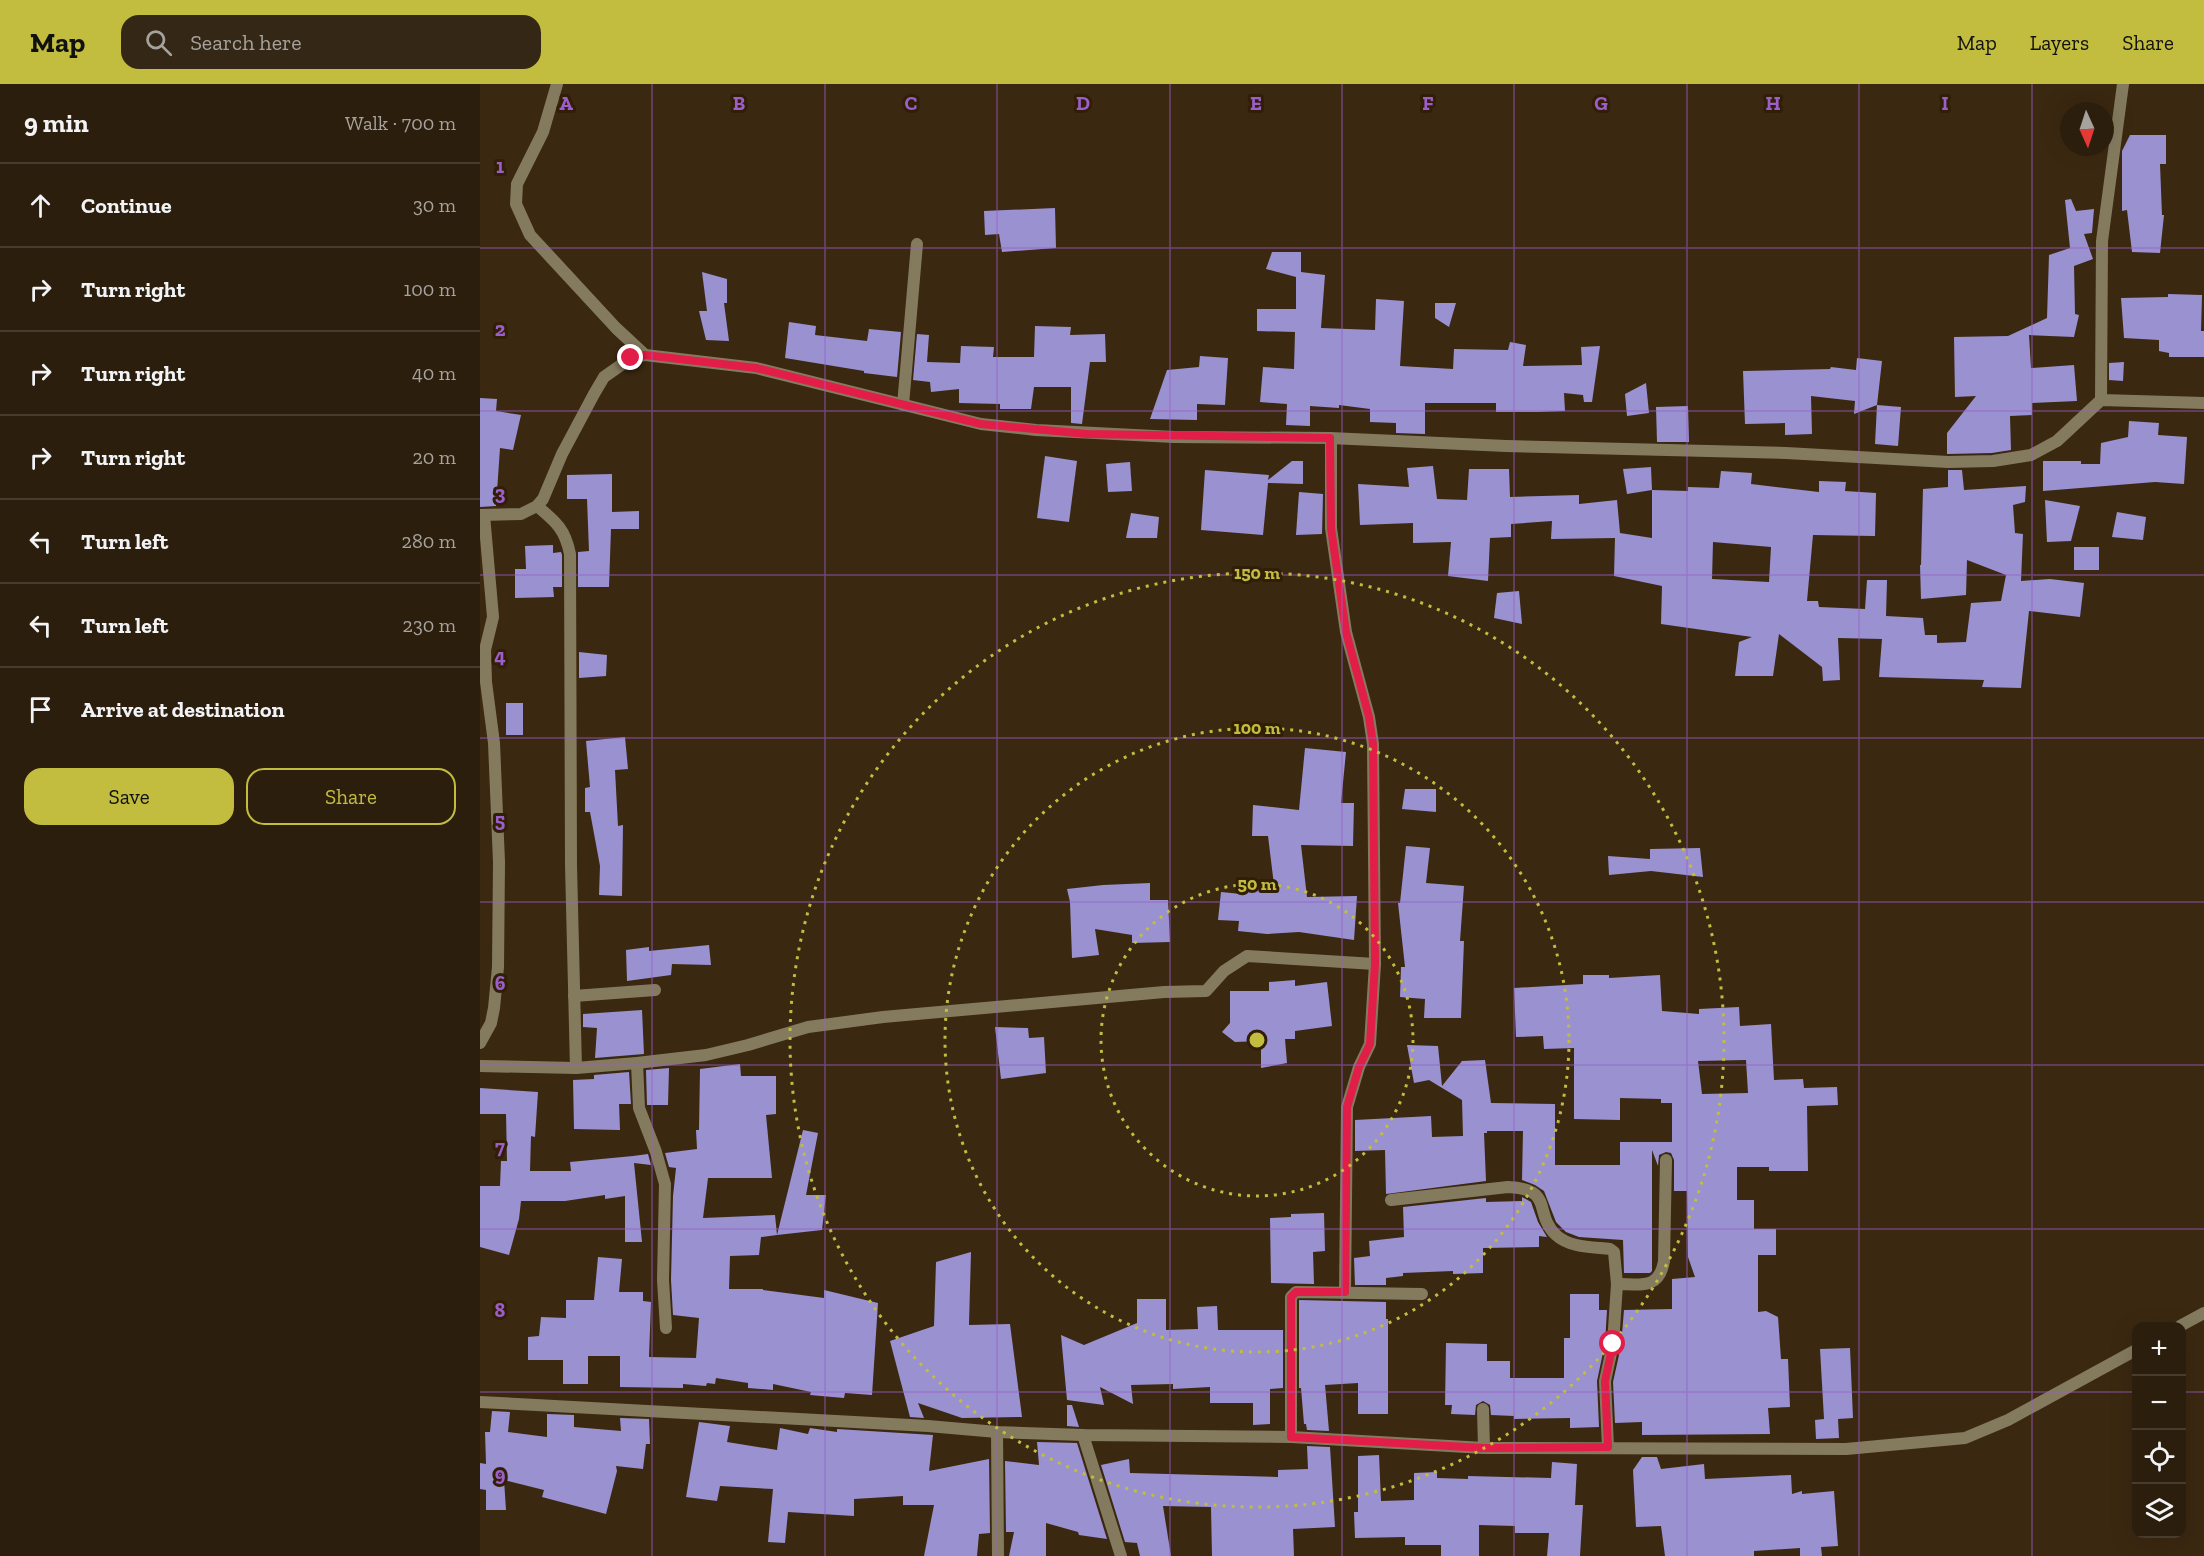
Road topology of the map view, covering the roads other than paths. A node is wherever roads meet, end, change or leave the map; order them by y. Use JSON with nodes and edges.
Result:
{"nodes":[{"id":1,"x":556,"y":84,"type":"edge"},
{"id":2,"x":2123,"y":84,"type":"edge"},
{"id":3,"x":917,"y":244,"type":"dead end"},
{"id":4,"x":645,"y":355,"type":"junction"},
{"id":5,"x":2101,"y":400,"type":"junction"},
{"id":6,"x":2204,"y":403,"type":"edge"},
{"id":7,"x":903,"y":405,"type":"junction"},
{"id":8,"x":1330,"y":438,"type":"junction"},
{"id":9,"x":537,"y":506,"type":"junction"},
{"id":10,"x":482,"y":515,"type":"edge"},
{"id":11,"x":483,"y":682,"type":"edge"},
{"id":12,"x":1375,"y":964,"type":"junction"},
{"id":13,"x":655,"y":990,"type":"dead end"},
{"id":14,"x":574,"y":996,"type":"junction"},
{"id":15,"x":480,"y":1043,"type":"edge"},
{"id":16,"x":636,"y":1063,"type":"junction"},
{"id":17,"x":480,"y":1066,"type":"edge"},
{"id":18,"x":576,"y":1068,"type":"junction"},
{"id":19,"x":1666,"y":1160,"type":"dead end"},
{"id":20,"x":1391,"y":1200,"type":"dead end"},
{"id":21,"x":1617,"y":1284,"type":"junction"},
{"id":22,"x":1345,"y":1292,"type":"junction"},
{"id":23,"x":1422,"y":1294,"type":"dead end"},
{"id":24,"x":2204,"y":1313,"type":"edge"},
{"id":25,"x":2186,"y":1323,"type":"edge"},
{"id":26,"x":666,"y":1328,"type":"dead end"},
{"id":27,"x":2132,"y":1352,"type":"edge"},
{"id":28,"x":480,"y":1402,"type":"edge"},
{"id":29,"x":1483,"y":1409,"type":"dead end"},
{"id":30,"x":997,"y":1432,"type":"junction"},
{"id":31,"x":1083,"y":1435,"type":"junction"},
{"id":32,"x":1291,"y":1437,"type":"junction"},
{"id":33,"x":1608,"y":1447,"type":"junction"},
{"id":34,"x":1484,"y":1448,"type":"junction"},
{"id":35,"x":998,"y":1556,"type":"edge"},
{"id":36,"x":1121,"y":1556,"type":"edge"}],
"edges":[{"from":1,"to":4,"type":"street"},
{"from":2,"to":5,"type":"street"},
{"from":3,"to":7,"type":"street"},
{"from":4,"to":7,"type":"street"},
{"from":4,"to":9,"type":"street"},
{"from":5,"to":6,"type":"street"},
{"from":5,"to":8,"type":"street"},
{"from":7,"to":8,"type":"street"},
{"from":8,"to":12,"type":"street"},
{"from":9,"to":10,"type":"street"},
{"from":9,"to":14,"type":"street"},
{"from":10,"to":11,"type":"street"},
{"from":11,"to":15,"type":"street"},
{"from":12,"to":16,"type":"street"},
{"from":12,"to":22,"type":"street"},
{"from":13,"to":14,"type":"street"},
{"from":14,"to":18,"type":"street"},
{"from":16,"to":18,"type":"street"},
{"from":16,"to":26,"type":"street"},
{"from":17,"to":18,"type":"street"},
{"from":19,"to":21,"type":"street"},
{"from":20,"to":21,"type":"street"},
{"from":21,"to":33,"type":"street"},
{"from":22,"to":23,"type":"street"},
{"from":22,"to":32,"type":"street"},
{"from":24,"to":25,"type":"street"},
{"from":27,"to":33,"type":"street"},
{"from":28,"to":30,"type":"street"},
{"from":29,"to":34,"type":"street"},
{"from":30,"to":31,"type":"street"},
{"from":30,"to":35,"type":"street"},
{"from":31,"to":32,"type":"street"},
{"from":31,"to":36,"type":"street"},
{"from":32,"to":34,"type":"street"},
{"from":33,"to":34,"type":"street"}]}
